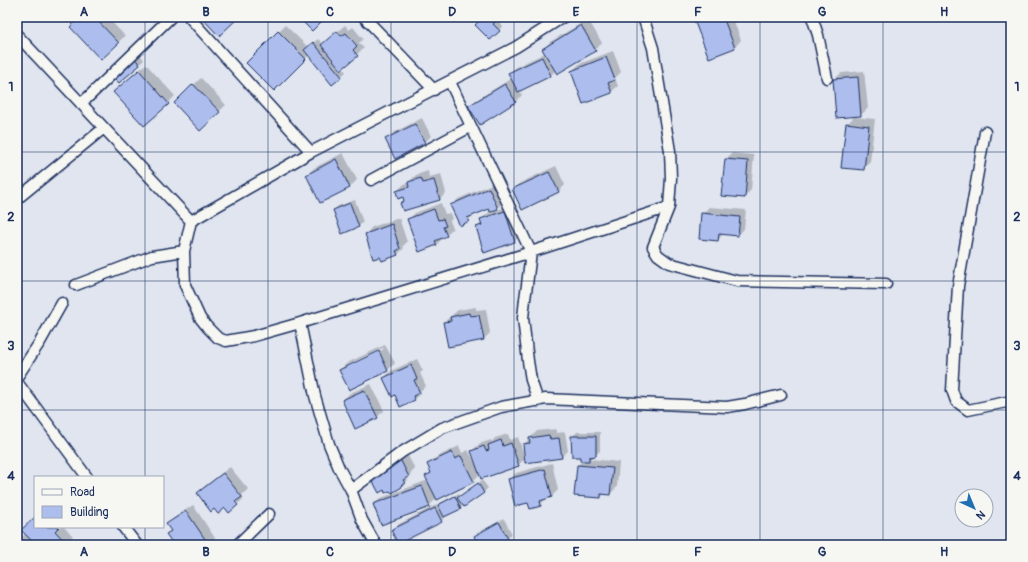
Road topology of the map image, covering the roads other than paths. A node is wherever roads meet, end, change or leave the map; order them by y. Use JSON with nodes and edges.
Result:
{"nodes":[{"id":1,"x":171,"y":17,"type":"edge"},
{"id":2,"x":189,"y":17,"type":"edge"},
{"id":3,"x":364,"y":17,"type":"edge"},
{"id":4,"x":563,"y":17,"type":"edge"},
{"id":5,"x":643,"y":17,"type":"edge"},
{"id":6,"x":812,"y":17,"type":"edge"},
{"id":7,"x":17,"y":35,"type":"edge"},
{"id":8,"x":827,"y":78,"type":"dead end"},
{"id":9,"x":450,"y":82,"type":"junction"},
{"id":10,"x":434,"y":90,"type":"junction"},
{"id":11,"x":81,"y":104,"type":"junction"},
{"id":12,"x":470,"y":127,"type":"junction"},
{"id":13,"x":104,"y":128,"type":"junction"},
{"id":14,"x":985,"y":132,"type":"dead end"},
{"id":15,"x":311,"y":152,"type":"junction"},
{"id":16,"x":371,"y":180,"type":"dead end"},
{"id":17,"x":17,"y":199,"type":"edge"},
{"id":18,"x":668,"y":207,"type":"junction"},
{"id":19,"x":191,"y":221,"type":"junction"},
{"id":20,"x":184,"y":251,"type":"junction"},
{"id":21,"x":531,"y":252,"type":"junction"},
{"id":22,"x":76,"y":284,"type":"dead end"},
{"id":23,"x":886,"y":284,"type":"dead end"},
{"id":24,"x":62,"y":303,"type":"dead end"},
{"id":25,"x":300,"y":323,"type":"junction"},
{"id":26,"x":17,"y":376,"type":"edge"},
{"id":27,"x":17,"y":382,"type":"edge"},
{"id":28,"x":781,"y":395,"type":"dead end"},
{"id":29,"x":538,"y":401,"type":"junction"},
{"id":30,"x":1011,"y":401,"type":"edge"},
{"id":31,"x":86,"y":476,"type":"edge"},
{"id":32,"x":351,"y":490,"type":"junction"},
{"id":33,"x":269,"y":514,"type":"dead end"},
{"id":34,"x":125,"y":528,"type":"edge"},
{"id":35,"x":137,"y":545,"type":"edge"},
{"id":36,"x":237,"y":545,"type":"edge"},
{"id":37,"x":376,"y":545,"type":"edge"}],
"edges":[{"from":1,"to":11,"type":"street"},
{"from":2,"to":15,"type":"street"},
{"from":3,"to":10,"type":"street"},
{"from":4,"to":9,"type":"street"},
{"from":5,"to":18,"type":"street"},
{"from":6,"to":8,"type":"street"},
{"from":7,"to":11,"type":"street"},
{"from":9,"to":10,"type":"street"},
{"from":9,"to":12,"type":"street"},
{"from":10,"to":15,"type":"street"},
{"from":11,"to":13,"type":"street"},
{"from":12,"to":16,"type":"street"},
{"from":12,"to":21,"type":"street"},
{"from":13,"to":17,"type":"street"},
{"from":13,"to":19,"type":"street"},
{"from":14,"to":30,"type":"street"},
{"from":15,"to":19,"type":"street"},
{"from":18,"to":21,"type":"street"},
{"from":18,"to":23,"type":"street"},
{"from":19,"to":20,"type":"street"},
{"from":20,"to":22,"type":"street"},
{"from":20,"to":25,"type":"street"},
{"from":21,"to":25,"type":"street"},
{"from":21,"to":29,"type":"street"},
{"from":24,"to":26,"type":"street"},
{"from":25,"to":32,"type":"street"},
{"from":27,"to":31,"type":"street"},
{"from":28,"to":29,"type":"street"},
{"from":29,"to":32,"type":"street"},
{"from":32,"to":37,"type":"street"},
{"from":33,"to":36,"type":"street"},
{"from":34,"to":35,"type":"street"}]}
